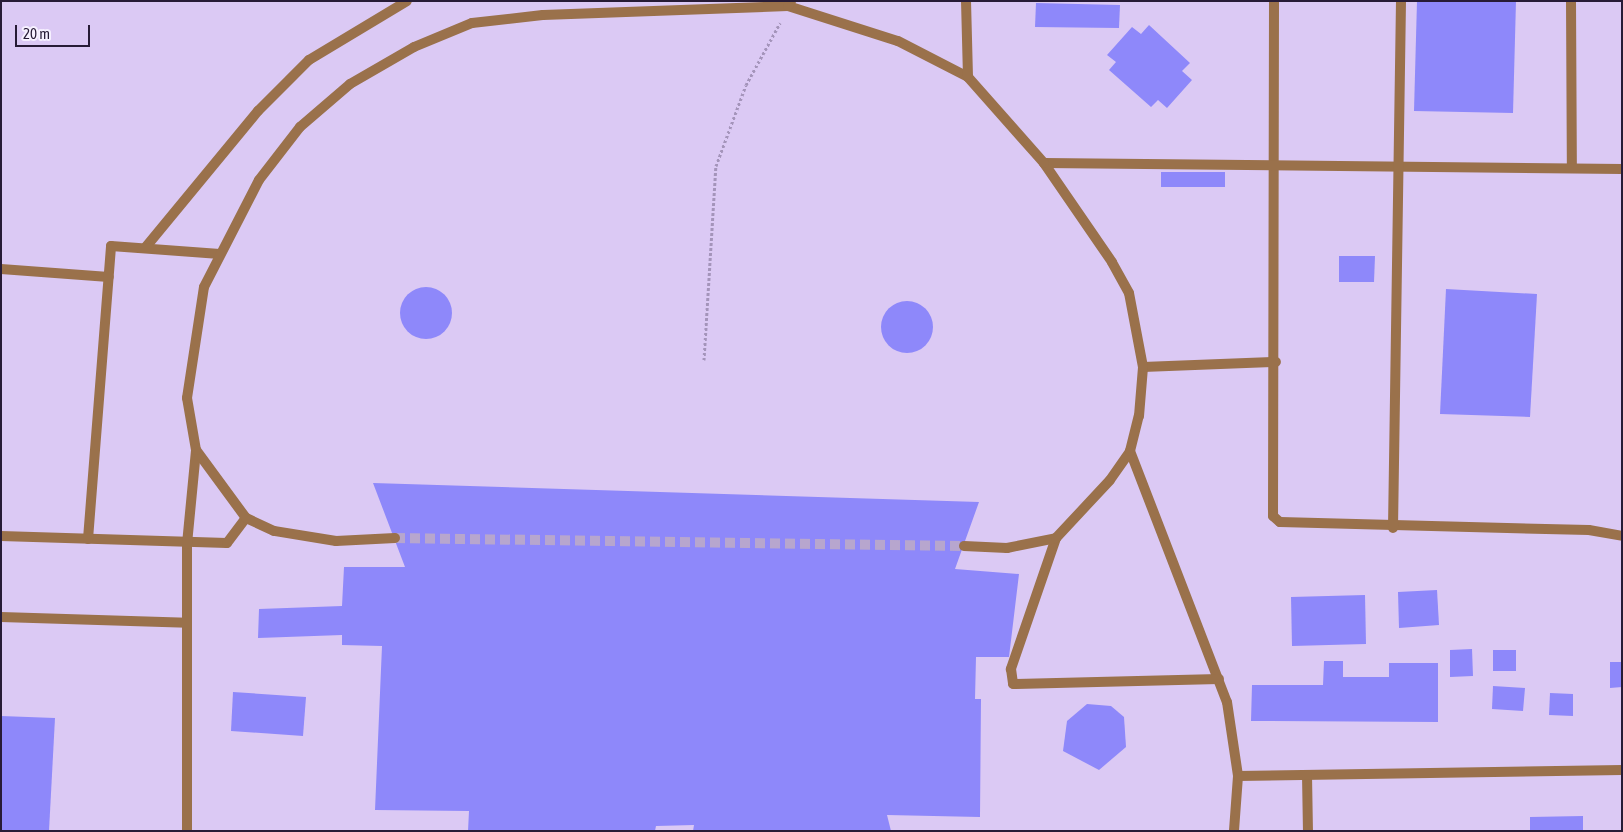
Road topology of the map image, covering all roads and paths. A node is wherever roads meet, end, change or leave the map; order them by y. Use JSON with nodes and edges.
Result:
{"nodes":[{"id":1,"x":407,"y":1,"type":"edge"},
{"id":2,"x":966,"y":1,"type":"edge"},
{"id":3,"x":1274,"y":1,"type":"edge"},
{"id":4,"x":1400,"y":1,"type":"edge"},
{"id":5,"x":1570,"y":1,"type":"edge"},
{"id":6,"x":790,"y":4,"type":"edge"},
{"id":7,"x":968,"y":77,"type":"junction"},
{"id":8,"x":1044,"y":163,"type":"junction"},
{"id":9,"x":1275,"y":164,"type":"junction"},
{"id":10,"x":1397,"y":164,"type":"junction"},
{"id":11,"x":1572,"y":168,"type":"junction"},
{"id":12,"x":1622,"y":169,"type":"edge"},
{"id":13,"x":145,"y":248,"type":"junction"},
{"id":14,"x":220,"y":254,"type":"junction"},
{"id":15,"x":1,"y":269,"type":"edge"},
{"id":16,"x":109,"y":277,"type":"junction"},
{"id":17,"x":704,"y":360,"type":"dead end"},
{"id":18,"x":1276,"y":362,"type":"junction"},
{"id":19,"x":1143,"y":367,"type":"junction"},
{"id":20,"x":196,"y":450,"type":"junction"},
{"id":21,"x":1130,"y":451,"type":"junction"},
{"id":22,"x":246,"y":518,"type":"junction"},
{"id":23,"x":1393,"y":528,"type":"junction"},
{"id":24,"x":1,"y":536,"type":"edge"},
{"id":25,"x":1622,"y":536,"type":"edge"},
{"id":26,"x":88,"y":538,"type":"junction"},
{"id":27,"x":395,"y":538,"type":"tunnel mouth"},
{"id":28,"x":1056,"y":538,"type":"junction"},
{"id":29,"x":187,"y":544,"type":"junction"},
{"id":30,"x":964,"y":546,"type":"tunnel mouth"},
{"id":31,"x":1,"y":617,"type":"edge"},
{"id":32,"x":187,"y":623,"type":"junction"},
{"id":33,"x":1219,"y":679,"type":"junction"},
{"id":34,"x":1622,"y":770,"type":"edge"},
{"id":35,"x":1307,"y":775,"type":"junction"},
{"id":36,"x":1238,"y":776,"type":"junction"},
{"id":37,"x":186,"y":831,"type":"edge"},
{"id":38,"x":1234,"y":831,"type":"edge"},
{"id":39,"x":1308,"y":831,"type":"edge"}],
"edges":[{"from":1,"to":13,"type":"street"},
{"from":2,"to":7,"type":"street"},
{"from":3,"to":9,"type":"street"},
{"from":4,"to":10,"type":"street"},
{"from":5,"to":11,"type":"street"},
{"from":6,"to":7,"type":"street"},
{"from":6,"to":14,"type":"street"},
{"from":6,"to":17,"type":"path"},
{"from":7,"to":8,"type":"street"},
{"from":8,"to":9,"type":"street"},
{"from":8,"to":19,"type":"street"},
{"from":9,"to":10,"type":"street"},
{"from":9,"to":18,"type":"street"},
{"from":10,"to":11,"type":"street"},
{"from":10,"to":23,"type":"street"},
{"from":11,"to":12,"type":"street"},
{"from":13,"to":14,"type":"street"},
{"from":13,"to":16,"type":"street"},
{"from":14,"to":20,"type":"street"},
{"from":15,"to":16,"type":"street"},
{"from":16,"to":26,"type":"street"},
{"from":18,"to":19,"type":"street"},
{"from":18,"to":23,"type":"street"},
{"from":19,"to":21,"type":"street"},
{"from":20,"to":22,"type":"street"},
{"from":20,"to":29,"type":"street"},
{"from":21,"to":28,"type":"street"},
{"from":21,"to":33,"type":"street"},
{"from":22,"to":27,"type":"street"},
{"from":22,"to":29,"type":"street"},
{"from":23,"to":25,"type":"street"},
{"from":24,"to":26,"type":"street"},
{"from":26,"to":29,"type":"street"},
{"from":28,"to":30,"type":"street"},
{"from":28,"to":33,"type":"street"},
{"from":29,"to":32,"type":"street"},
{"from":31,"to":32,"type":"street"},
{"from":32,"to":37,"type":"street"},
{"from":33,"to":36,"type":"street"},
{"from":34,"to":35,"type":"street"},
{"from":35,"to":36,"type":"street"},
{"from":35,"to":39,"type":"street"},
{"from":36,"to":38,"type":"street"}]}
